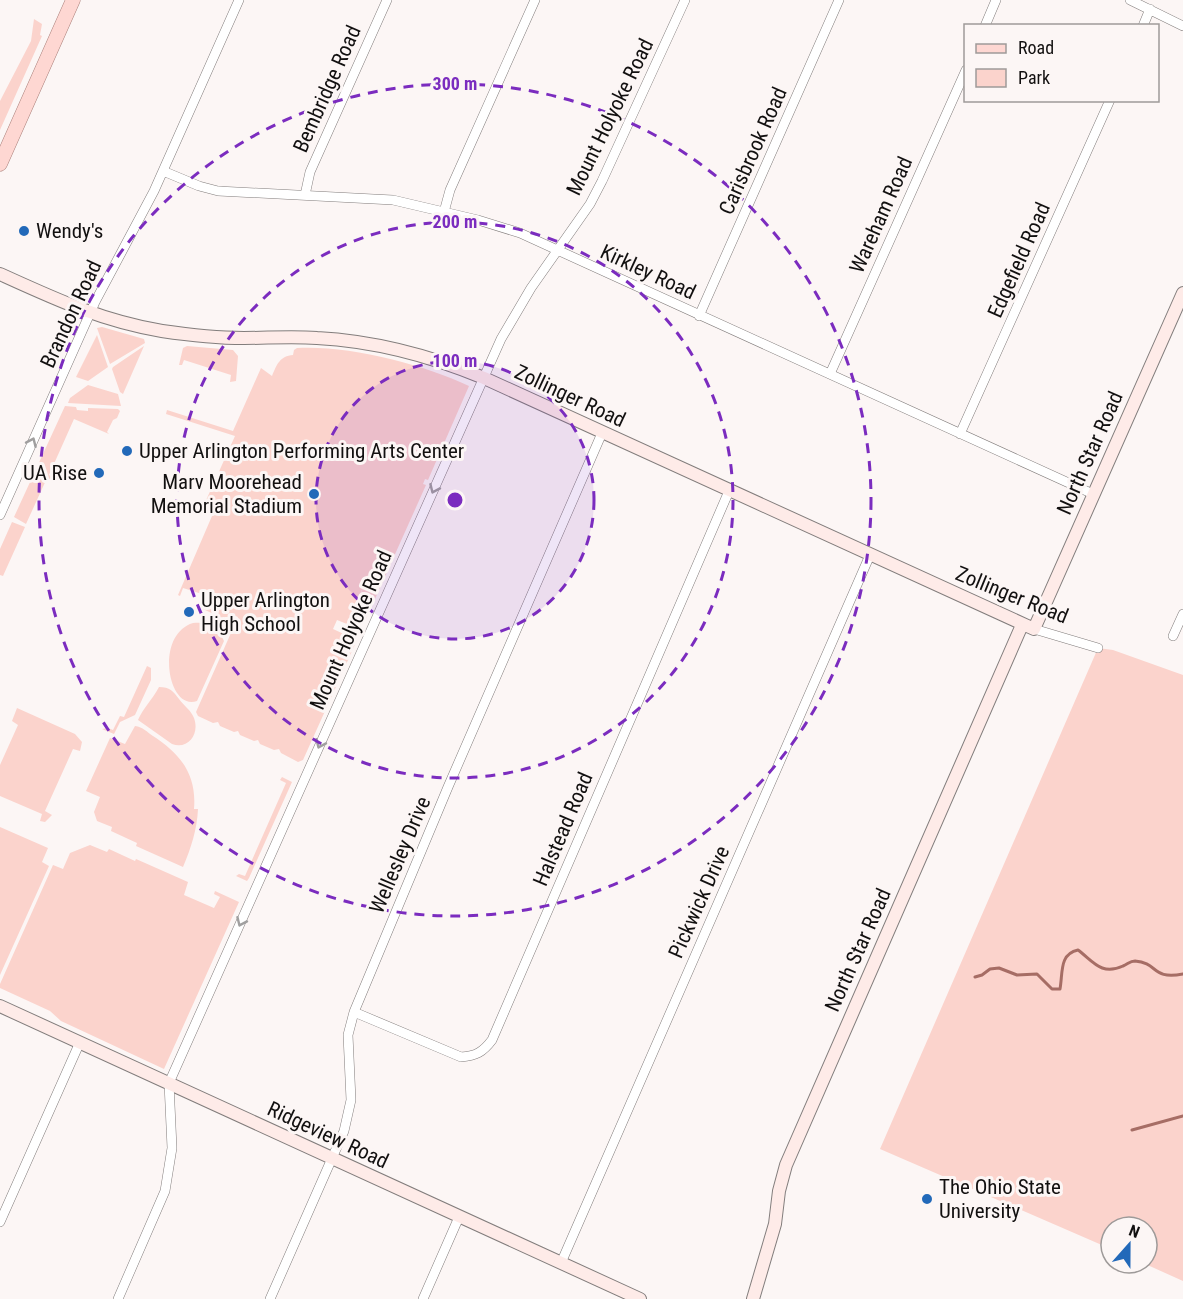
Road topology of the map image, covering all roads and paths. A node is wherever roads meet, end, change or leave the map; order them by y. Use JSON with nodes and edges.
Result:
{"nodes":[{"id":1,"x":73,"y":0,"type":"edge"},
{"id":2,"x":239,"y":0,"type":"edge"},
{"id":3,"x":387,"y":0,"type":"edge"},
{"id":4,"x":535,"y":0,"type":"edge"},
{"id":5,"x":685,"y":0,"type":"edge"},
{"id":6,"x":839,"y":0,"type":"edge"},
{"id":7,"x":996,"y":0,"type":"edge"},
{"id":8,"x":1130,"y":0,"type":"edge"},
{"id":9,"x":1150,"y":9,"type":"junction"},
{"id":10,"x":986,"y":24,"type":"edge"},
{"id":11,"x":1144,"y":24,"type":"edge"},
{"id":12,"x":1183,"y":26,"type":"edge"},
{"id":13,"x":964,"y":74,"type":"edge"},
{"id":14,"x":1109,"y":102,"type":"edge"},
{"id":15,"x":0,"y":164,"type":"edge"},
{"id":16,"x":163,"y":171,"type":"junction"},
{"id":17,"x":305,"y":195,"type":"junction"},
{"id":18,"x":444,"y":212,"type":"junction"},
{"id":19,"x":558,"y":250,"type":"junction"},
{"id":20,"x":0,"y":274,"type":"edge"},
{"id":21,"x":1183,"y":293,"type":"edge"},
{"id":22,"x":90,"y":313,"type":"junction"},
{"id":23,"x":699,"y":316,"type":"junction"},
{"id":24,"x":830,"y":374,"type":"junction"},
{"id":25,"x":484,"y":378,"type":"junction"},
{"id":26,"x":602,"y":433,"type":"junction"},
{"id":27,"x":960,"y":434,"type":"junction"},
{"id":28,"x":729,"y":491,"type":"junction"},
{"id":29,"x":1093,"y":494,"type":"junction"},
{"id":30,"x":0,"y":515,"type":"edge"},
{"id":31,"x":870,"y":555,"type":"junction"},
{"id":32,"x":1183,"y":614,"type":"edge"},
{"id":33,"x":1028,"y":627,"type":"junction"},
{"id":34,"x":1173,"y":636,"type":"dead end"},
{"id":35,"x":1098,"y":648,"type":"dead end"},
{"id":36,"x":0,"y":1005,"type":"edge"},
{"id":37,"x":354,"y":1012,"type":"junction"},
{"id":38,"x":80,"y":1042,"type":"junction"},
{"id":39,"x":169,"y":1083,"type":"junction"},
{"id":40,"x":332,"y":1158,"type":"junction"},
{"id":41,"x":459,"y":1217,"type":"junction"},
{"id":42,"x":0,"y":1221,"type":"edge"},
{"id":43,"x":561,"y":1263,"type":"junction"},
{"id":44,"x":118,"y":1299,"type":"edge"},
{"id":45,"x":270,"y":1299,"type":"edge"},
{"id":46,"x":423,"y":1299,"type":"edge"},
{"id":47,"x":640,"y":1299,"type":"edge"},
{"id":48,"x":753,"y":1299,"type":"edge"}],
"edges":[{"from":1,"to":15,"type":"main road"},
{"from":2,"to":16,"type":"street","name":"Brandon Road"},
{"from":3,"to":17,"type":"street","name":"Bembridge Road"},
{"from":4,"to":18,"type":"street"},
{"from":5,"to":19,"type":"street","name":"Mount Holyoke Road"},
{"from":6,"to":23,"type":"street","name":"Carisbrook Road"},
{"from":7,"to":10,"type":"street"},
{"from":8,"to":9,"type":"street"},
{"from":9,"to":11,"type":"street"},
{"from":9,"to":12,"type":"street"},
{"from":13,"to":24,"type":"street","name":"Wareham Road"},
{"from":14,"to":27,"type":"street","name":"Edgefield Road"},
{"from":16,"to":17,"type":"street","name":"Kirkley Road"},
{"from":16,"to":22,"type":"street","name":"Brandon Road"},
{"from":17,"to":18,"type":"street","name":"Kirkley Road"},
{"from":18,"to":19,"type":"street","name":"Kirkley Road"},
{"from":19,"to":23,"type":"street","name":"Kirkley Road"},
{"from":19,"to":25,"type":"street","name":"Mount Holyoke Road"},
{"from":20,"to":22,"type":"street","name":"Zollinger Road"},
{"from":21,"to":29,"type":"street","name":"North Star Road"},
{"from":22,"to":25,"type":"street","name":"Zollinger Road"},
{"from":30,"to":22,"type":"street","name":"Brandon Road","one_way":true},
{"from":23,"to":24,"type":"street","name":"Kirkley Road"},
{"from":24,"to":27,"type":"street","name":"Kirkley Road"},
{"from":25,"to":26,"type":"street","name":"Zollinger Road"},
{"from":25,"to":39,"type":"street","name":"Mount Holyoke Road","one_way":true},
{"from":26,"to":28,"type":"street","name":"Zollinger Road"},
{"from":26,"to":37,"type":"street","name":"Wellesley Drive"},
{"from":27,"to":29,"type":"street","name":"Kirkley Road"},
{"from":28,"to":31,"type":"street","name":"Zollinger Road"},
{"from":28,"to":37,"type":"street","name":"Halstead Road"},
{"from":29,"to":33,"type":"street","name":"North Star Road"},
{"from":31,"to":33,"type":"street","name":"Zollinger Road"},
{"from":31,"to":43,"type":"street","name":"Pickwick Drive"},
{"from":32,"to":34,"type":"street"},
{"from":33,"to":35,"type":"street","name":"Zollinger Road"},
{"from":33,"to":48,"type":"street","name":"North Star Road"},
{"from":36,"to":38,"type":"street","name":"Ridgeview Road"},
{"from":37,"to":40,"type":"street","name":"Wellesley Drive"},
{"from":38,"to":39,"type":"street","name":"Ridgeview Road"},
{"from":38,"to":42,"type":"street"},
{"from":39,"to":40,"type":"street","name":"Ridgeview Road"},
{"from":39,"to":44,"type":"street","name":"Mount Holyoke Road"},
{"from":40,"to":41,"type":"street","name":"Ridgeview Road"},
{"from":40,"to":45,"type":"street","name":"Wellesley Drive"},
{"from":41,"to":43,"type":"street","name":"Ridgeview Road"},
{"from":41,"to":46,"type":"street"},
{"from":43,"to":47,"type":"street","name":"Ridgeview Road"}]}
